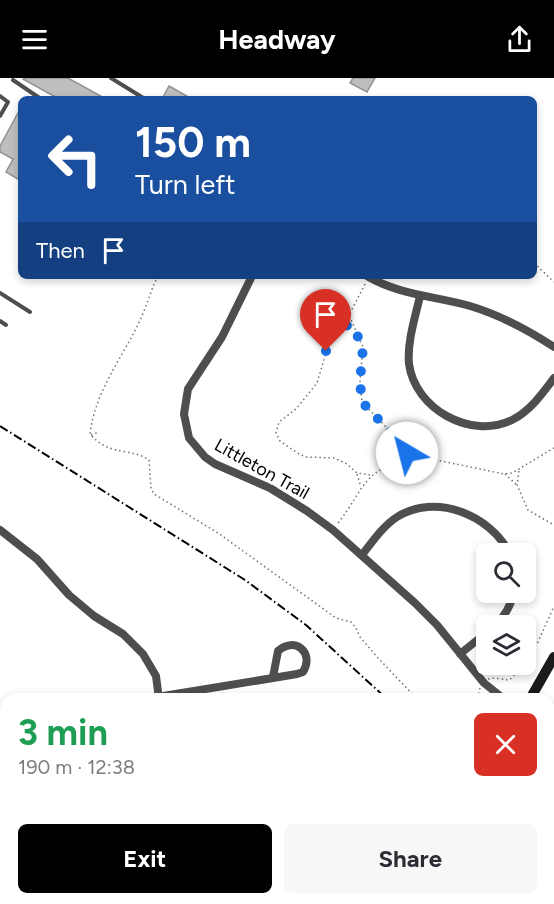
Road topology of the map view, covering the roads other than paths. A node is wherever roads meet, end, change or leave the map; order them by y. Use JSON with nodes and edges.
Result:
{"nodes":[{"id":1,"x":111,"y":78,"type":"edge"},
{"id":2,"x":12,"y":79,"type":"edge"},
{"id":3,"x":0,"y":96,"type":"edge"},
{"id":4,"x":37,"y":96,"type":"edge"},
{"id":5,"x":140,"y":96,"type":"edge"},
{"id":6,"x":0,"y":116,"type":"edge"},
{"id":7,"x":251,"y":279,"type":"edge"},
{"id":8,"x":366,"y":280,"type":"edge"},
{"id":9,"x":0,"y":293,"type":"edge"},
{"id":10,"x":420,"y":296,"type":"junction"},
{"id":11,"x":30,"y":312,"type":"dead end"},
{"id":12,"x":0,"y":321,"type":"edge"},
{"id":13,"x":6,"y":325,"type":"dead end"},
{"id":14,"x":554,"y":347,"type":"edge"},
{"id":15,"x":554,"y":378,"type":"edge"},
{"id":16,"x":0,"y":530,"type":"edge"},
{"id":17,"x":502,"y":543,"type":"edge"},
{"id":18,"x":362,"y":555,"type":"junction"},
{"id":19,"x":476,"y":641,"type":"edge"},
{"id":20,"x":460,"y":654,"type":"junction"},
{"id":21,"x":554,"y":657,"type":"edge"},
{"id":22,"x":273,"y":677,"type":"junction"},
{"id":23,"x":158,"y":693,"type":"edge"},
{"id":24,"x":186,"y":693,"type":"edge"},
{"id":25,"x":496,"y":693,"type":"edge"},
{"id":26,"x":533,"y":693,"type":"edge"}],
"edges":[{"from":1,"to":5,"type":"lane"},
{"from":2,"to":4,"type":"lane"},
{"from":3,"to":6,"type":"lane"},
{"from":7,"to":18,"type":"street","name":"Littleton Trail"},
{"from":8,"to":10,"type":"street"},
{"from":9,"to":11,"type":"lane"},
{"from":10,"to":14,"type":"street"},
{"from":10,"to":15,"type":"street"},
{"from":12,"to":13,"type":"lane"},
{"from":16,"to":23,"type":"street"},
{"from":17,"to":18,"type":"street"},
{"from":18,"to":20,"type":"street","name":"Littleton Trail"},
{"from":19,"to":20,"type":"street"},
{"from":20,"to":25,"type":"street","name":"Littleton Trail"},
{"from":21,"to":26,"type":"main road"},
{"from":22,"to":22,"type":"street"},
{"from":22,"to":24,"type":"street"}]}
